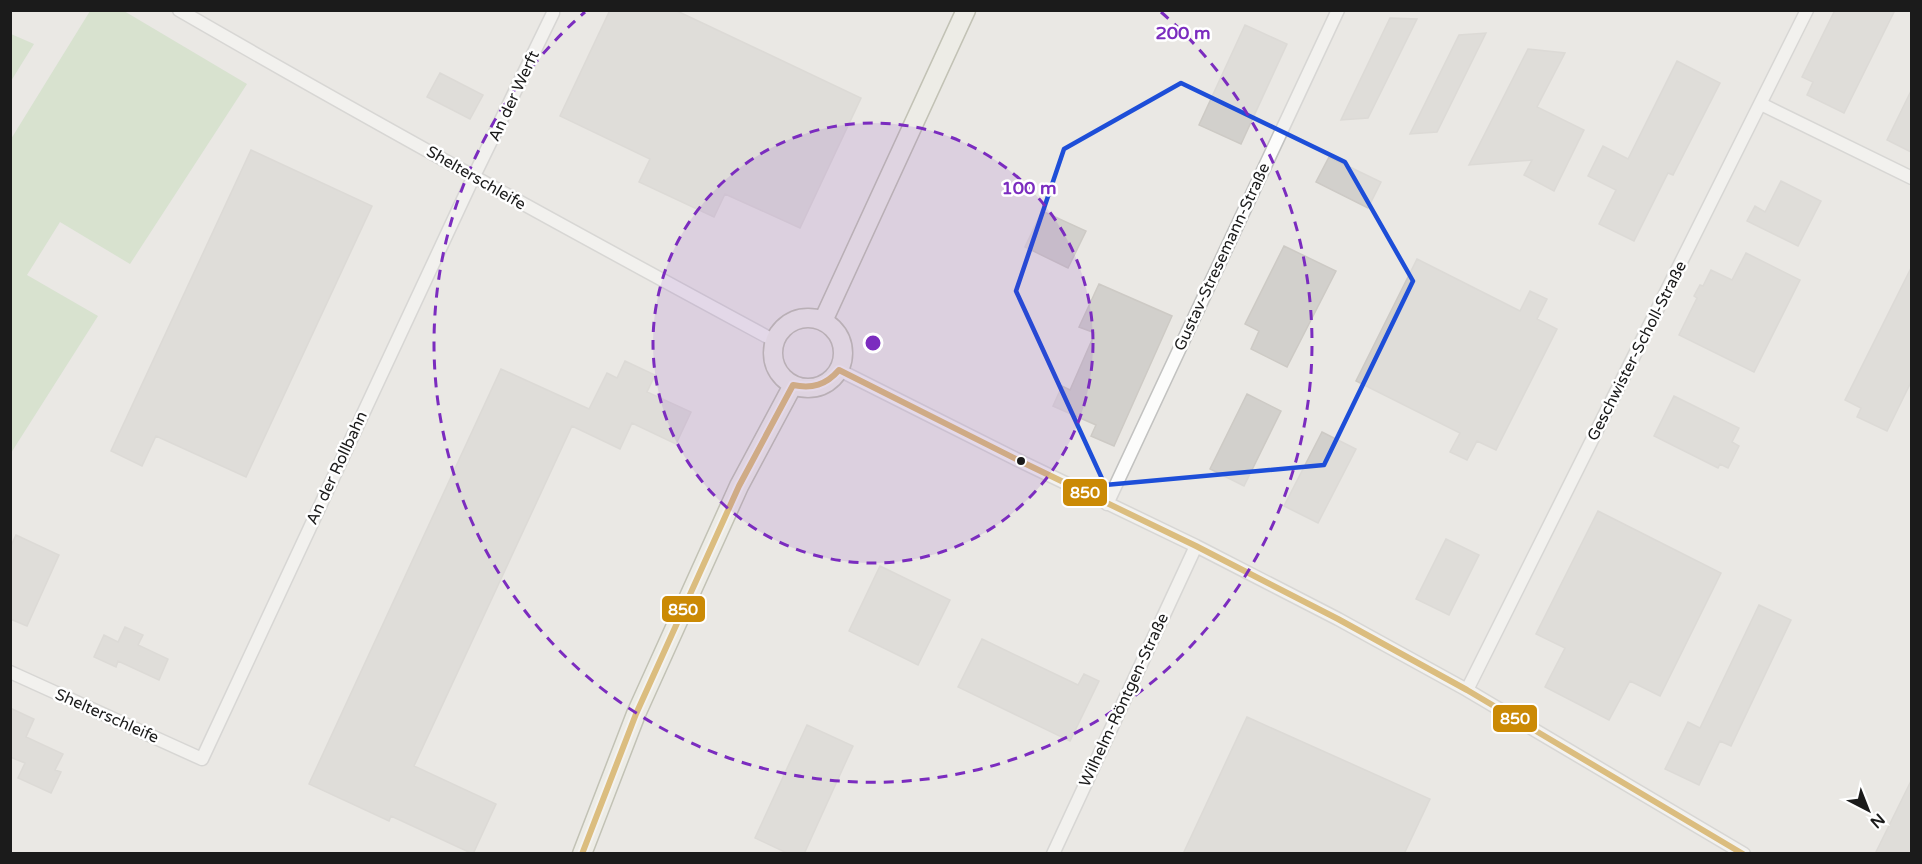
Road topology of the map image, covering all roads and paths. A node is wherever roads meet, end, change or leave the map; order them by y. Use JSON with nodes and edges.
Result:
{"nodes":[{"id":1,"x":179,"y":10,"type":"edge"},
{"id":2,"x":966,"y":10,"type":"edge"},
{"id":3,"x":1338,"y":10,"type":"edge"},
{"id":4,"x":1807,"y":10,"type":"edge"},
{"id":5,"x":553,"y":13,"type":"dead end"},
{"id":6,"x":1761,"y":104,"type":"junction"},
{"id":7,"x":473,"y":178,"type":"junction"},
{"id":8,"x":1911,"y":178,"type":"edge"},
{"id":9,"x":823,"y":321,"type":"junction"},
{"id":10,"x":775,"y":341,"type":"junction"},
{"id":11,"x":839,"y":370,"type":"junction"},
{"id":12,"x":794,"y":385,"type":"junction"},
{"id":13,"x":1107,"y":504,"type":"junction"},
{"id":14,"x":1196,"y":546,"type":"junction"},
{"id":15,"x":10,"y":672,"type":"edge"},
{"id":16,"x":1467,"y":690,"type":"junction"},
{"id":17,"x":202,"y":759,"type":"joint"},
{"id":18,"x":582,"y":854,"type":"edge"},
{"id":19,"x":1053,"y":854,"type":"edge"},
{"id":20,"x":1744,"y":854,"type":"edge"}],
"edges":[{"from":1,"to":7,"type":"street","name":"Shelterschleife"},
{"from":2,"to":9,"type":"main road"},
{"from":3,"to":13,"type":"street","name":"Gustav-Stresemann-Straße"},
{"from":4,"to":6,"type":"street","name":"Geschwister-Scholl-Straße"},
{"from":5,"to":7,"type":"street","name":"An der Werft"},
{"from":6,"to":8,"type":"street"},
{"from":6,"to":16,"type":"street","name":"Geschwister-Scholl-Straße"},
{"from":7,"to":10,"type":"street","name":"Shelterschleife"},
{"from":7,"to":17,"type":"street","name":"An der Rollbahn"},
{"from":9,"to":10,"type":"main road"},
{"from":9,"to":11,"type":"main road"},
{"from":10,"to":12,"type":"main road"},
{"from":11,"to":12,"type":"main road"},
{"from":11,"to":13,"type":"street"},
{"from":12,"to":18,"type":"main road"},
{"from":13,"to":14,"type":"street"},
{"from":14,"to":16,"type":"street"},
{"from":14,"to":19,"type":"street","name":"Wilhelm-Röntgen-Straße"},
{"from":15,"to":17,"type":"street","name":"Shelterschleife"},
{"from":16,"to":20,"type":"street"}]}
